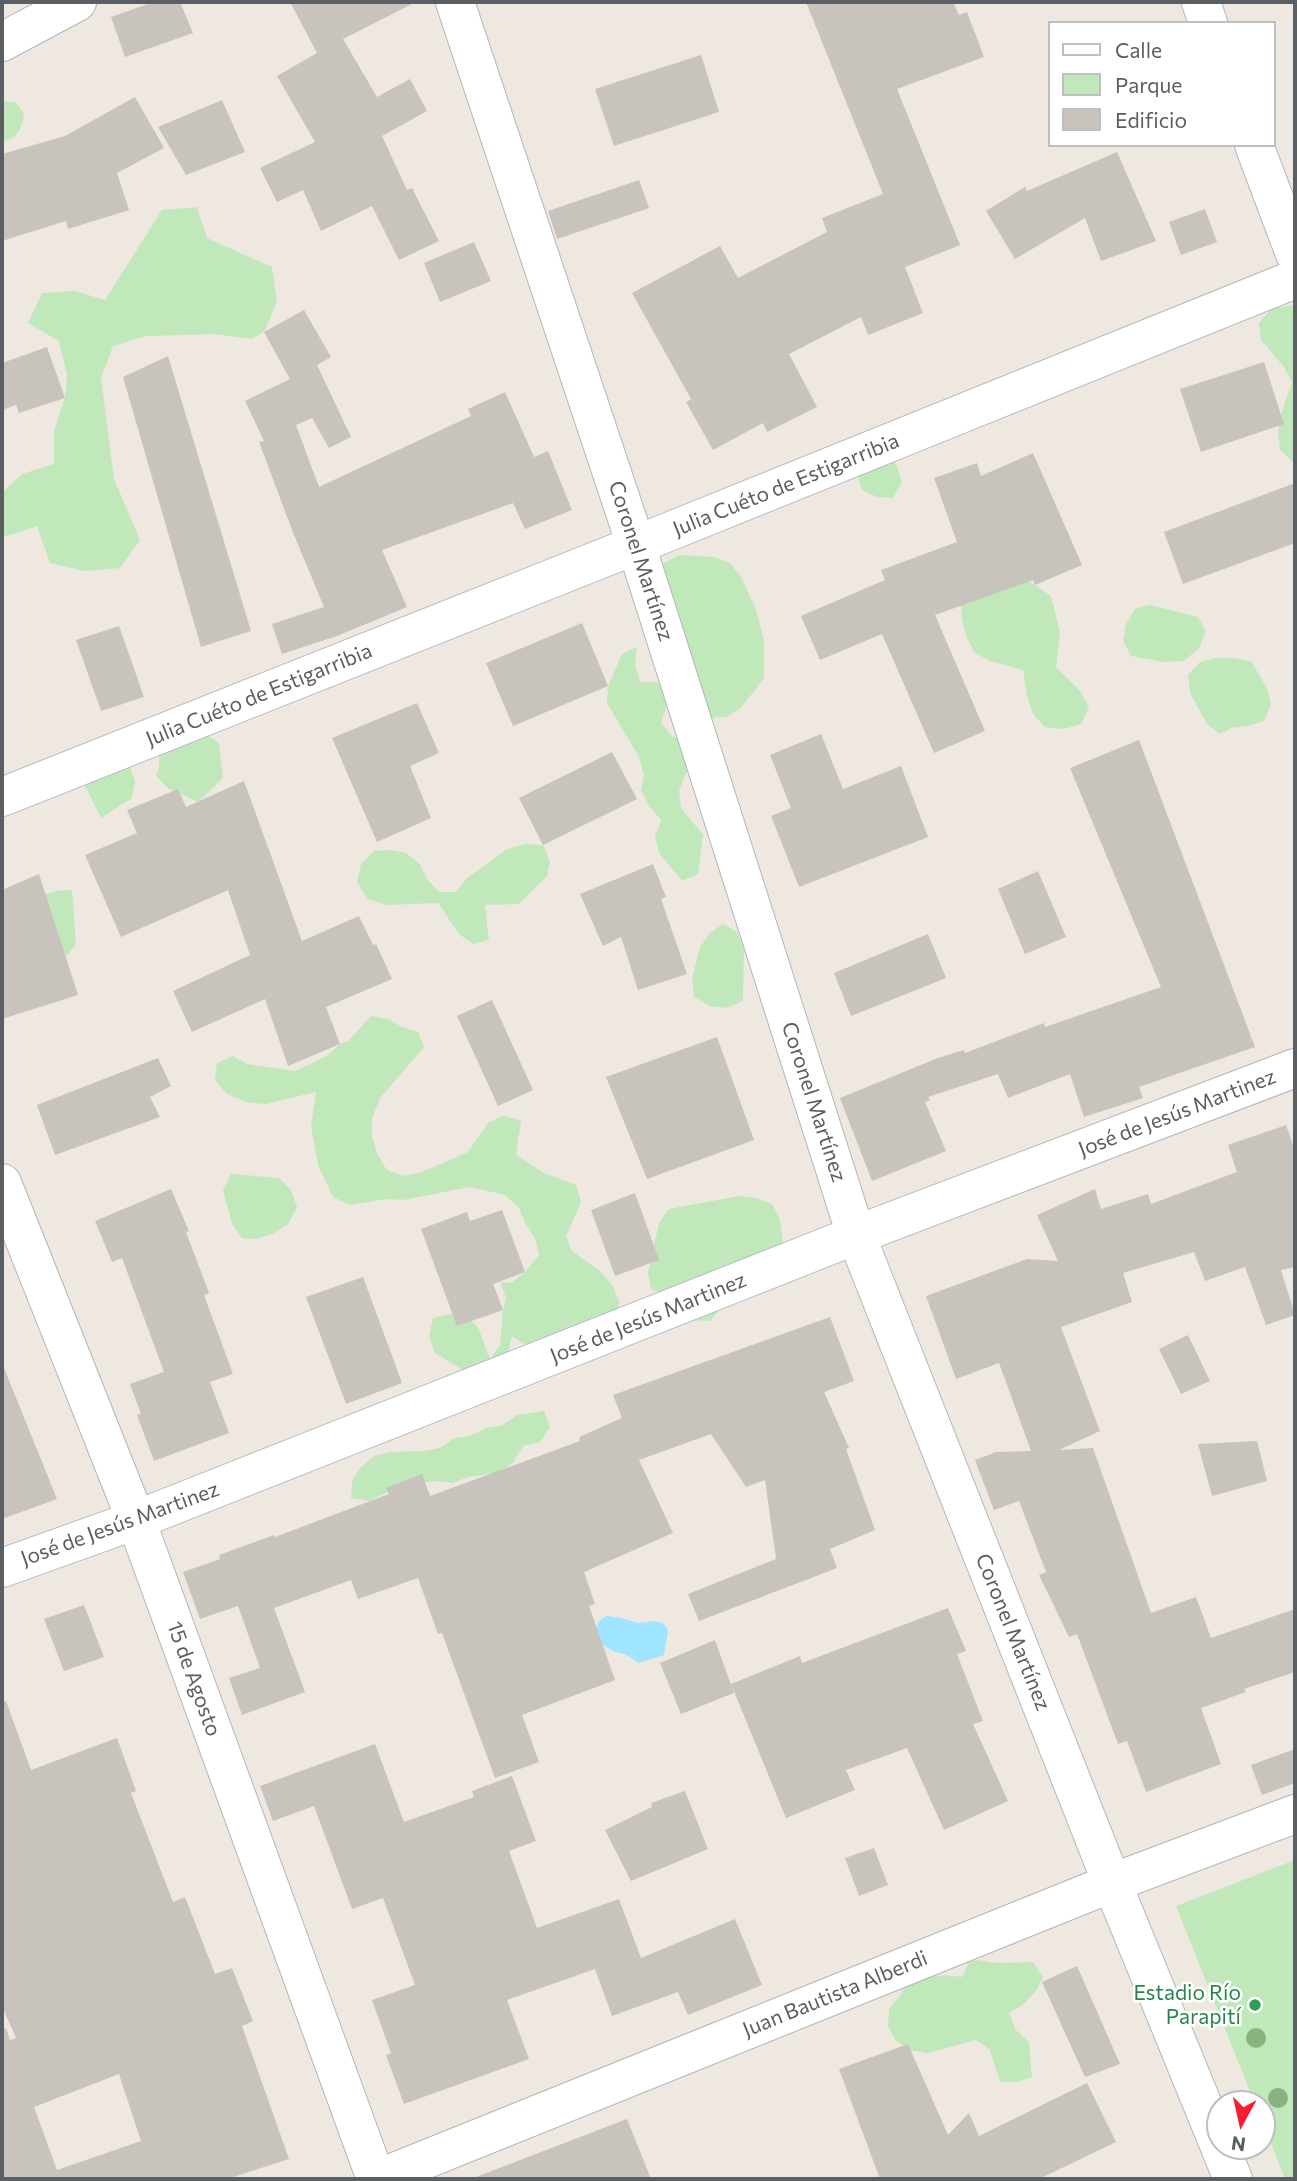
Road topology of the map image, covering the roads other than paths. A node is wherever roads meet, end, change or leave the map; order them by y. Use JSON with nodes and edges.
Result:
{"nodes":[{"id":1,"x":77,"y":2,"type":"edge"},
{"id":2,"x":455,"y":2,"type":"edge"},
{"id":3,"x":1200,"y":2,"type":"edge"},
{"id":4,"x":1208,"y":21,"type":"edge"},
{"id":5,"x":2,"y":43,"type":"edge"},
{"id":6,"x":1255,"y":147,"type":"edge"},
{"id":7,"x":1295,"y":254,"type":"edge"},
{"id":8,"x":1295,"y":279,"type":"edge"},
{"id":9,"x":636,"y":545,"type":"junction"},
{"id":10,"x":2,"y":797,"type":"edge"},
{"id":11,"x":1295,"y":1068,"type":"edge"},
{"id":12,"x":2,"y":1183,"type":"edge"},
{"id":13,"x":856,"y":1235,"type":"junction"},
{"id":14,"x":136,"y":1520,"type":"junction"},
{"id":15,"x":2,"y":1568,"type":"edge"},
{"id":16,"x":1295,"y":1814,"type":"edge"},
{"id":17,"x":1112,"y":1883,"type":"junction"},
{"id":18,"x":376,"y":2179,"type":"edge"},
{"id":19,"x":1233,"y":2179,"type":"edge"}],
"edges":[{"from":1,"to":5,"type":"street"},
{"from":2,"to":9,"type":"street","name":"Coronel Martínez"},
{"from":3,"to":4,"type":"street"},
{"from":6,"to":7,"type":"street"},
{"from":8,"to":9,"type":"street","name":"Julia Cuéto de Estigarribia"},
{"from":9,"to":10,"type":"street","name":"Julia Cuéto de Estigarribia"},
{"from":9,"to":13,"type":"street","name":"Coronel Martínez"},
{"from":11,"to":13,"type":"street","name":"José de Jesús Martinez"},
{"from":12,"to":14,"type":"street","name":"15 de Agosto"},
{"from":13,"to":14,"type":"street","name":"José de Jesús Martinez"},
{"from":13,"to":17,"type":"street","name":"Coronel Martínez"},
{"from":14,"to":15,"type":"street","name":"José de Jesús Martinez"},
{"from":14,"to":18,"type":"street","name":"15 de Agosto"},
{"from":16,"to":17,"type":"street","name":"Juan Bautista Alberdi"},
{"from":17,"to":18,"type":"street","name":"Juan Bautista Alberdi"},
{"from":17,"to":19,"type":"street","name":"Coronel Martínez"}]}
